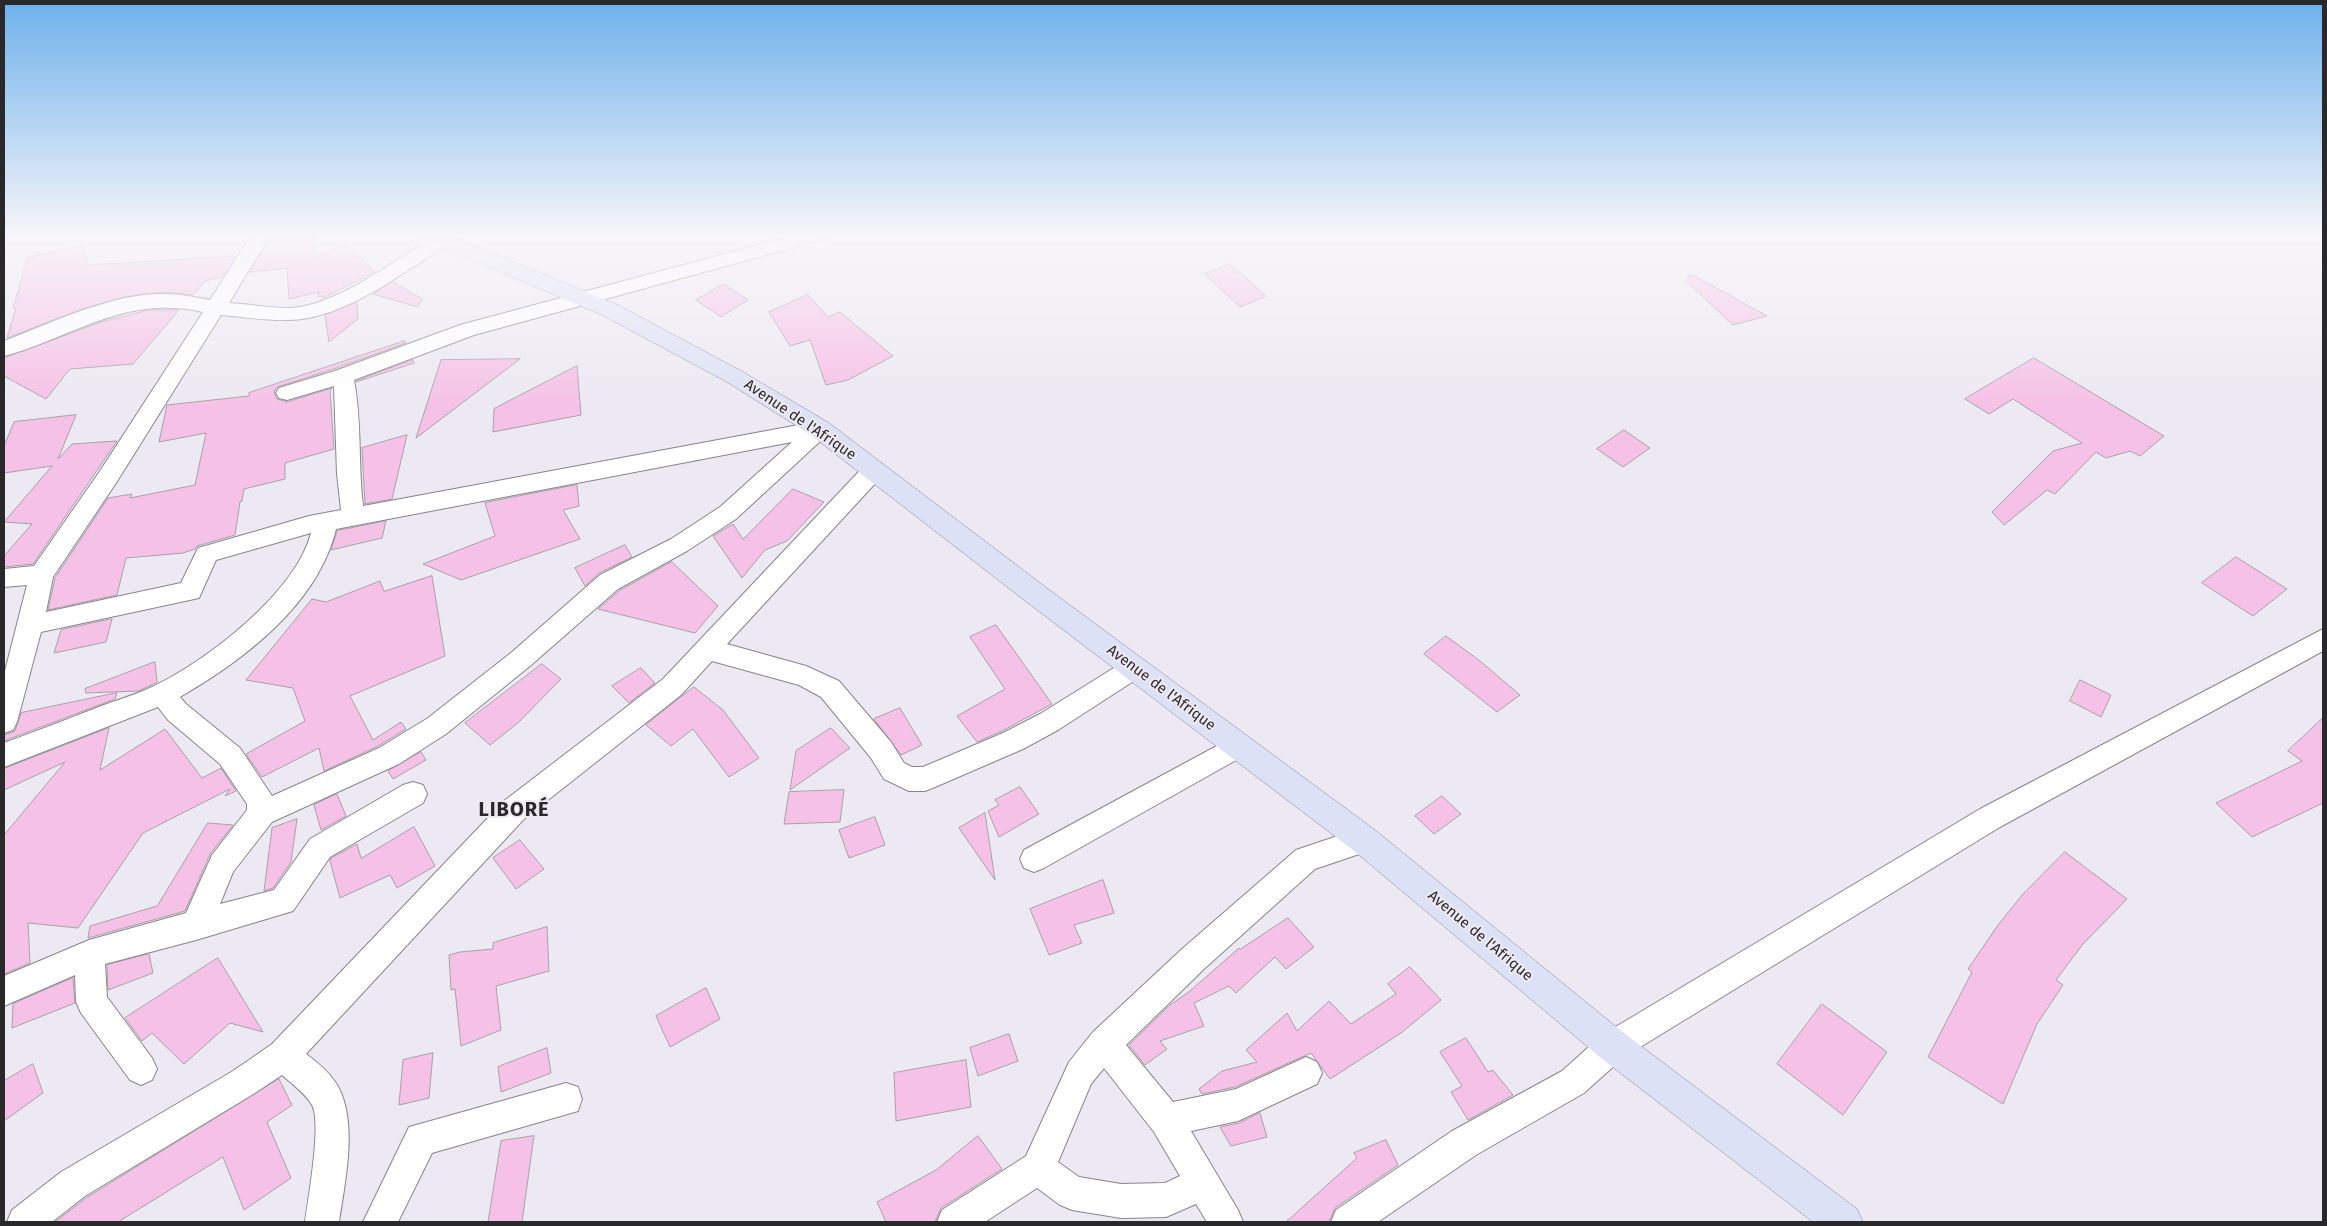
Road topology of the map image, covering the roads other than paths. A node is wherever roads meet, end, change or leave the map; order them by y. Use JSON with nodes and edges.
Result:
{"nodes":[{"id":1,"x":226,"y":291,"type":"edge"},
{"id":2,"x":358,"y":291,"type":"edge"},
{"id":3,"x":565,"y":291,"type":"edge"},
{"id":4,"x":612,"y":291,"type":"edge"},
{"id":5,"x":584,"y":299,"type":"junction"},
{"id":6,"x":215,"y":308,"type":"junction"},
{"id":7,"x":4,"y":350,"type":"edge"},
{"id":8,"x":342,"y":376,"type":"junction"},
{"id":9,"x":287,"y":393,"type":"dead end"},
{"id":10,"x":820,"y":429,"type":"junction"},
{"id":11,"x":874,"y":470,"type":"junction"},
{"id":12,"x":353,"y":517,"type":"junction"},
{"id":13,"x":326,"y":522,"type":"junction"},
{"id":14,"x":41,"y":575,"type":"junction"},
{"id":15,"x":4,"y":578,"type":"edge"},
{"id":16,"x":30,"y":625,"type":"junction"},
{"id":17,"x":2323,"y":639,"type":"edge"},
{"id":18,"x":707,"y":649,"type":"junction"},
{"id":19,"x":1134,"y":668,"type":"junction"},
{"id":20,"x":163,"y":694,"type":"junction"},
{"id":21,"x":4,"y":722,"type":"edge"},
{"id":22,"x":1237,"y":746,"type":"junction"},
{"id":23,"x":4,"y":755,"type":"edge"},
{"id":24,"x":413,"y":794,"type":"dead end"},
{"id":25,"x":262,"y":813,"type":"junction"},
{"id":26,"x":1364,"y":840,"type":"junction"},
{"id":27,"x":1034,"y":858,"type":"dead end"},
{"id":28,"x":196,"y":926,"type":"junction"},
{"id":29,"x":89,"y":954,"type":"junction"},
{"id":30,"x":4,"y":991,"type":"edge"},
{"id":31,"x":1104,"y":1043,"type":"junction"},
{"id":32,"x":1613,"y":1046,"type":"junction"},
{"id":33,"x":283,"y":1055,"type":"junction"},
{"id":34,"x":142,"y":1069,"type":"dead end"},
{"id":35,"x":1306,"y":1073,"type":"dead end"},
{"id":36,"x":566,"y":1099,"type":"dead end"},
{"id":37,"x":1166,"y":1120,"type":"junction"},
{"id":38,"x":1038,"y":1168,"type":"junction"},
{"id":39,"x":1204,"y":1184,"type":"junction"},
{"id":40,"x":24,"y":1222,"type":"edge"},
{"id":41,"x":322,"y":1222,"type":"edge"},
{"id":42,"x":380,"y":1222,"type":"edge"},
{"id":43,"x":954,"y":1222,"type":"edge"},
{"id":44,"x":1226,"y":1222,"type":"edge"},
{"id":45,"x":1348,"y":1222,"type":"edge"},
{"id":46,"x":1844,"y":1222,"type":"edge"}],
"edges":[{"from":1,"to":6,"type":"street"},
{"from":2,"to":6,"type":"street"},
{"from":3,"to":5,"type":"main road","name":"Avenue de l'Afrique"},
{"from":4,"to":5,"type":"street"},
{"from":5,"to":8,"type":"street"},
{"from":5,"to":10,"type":"main road","name":"Avenue de l'Afrique"},
{"from":6,"to":7,"type":"street"},
{"from":6,"to":14,"type":"street"},
{"from":8,"to":9,"type":"street"},
{"from":8,"to":12,"type":"street"},
{"from":10,"to":11,"type":"main road","name":"Avenue de l'Afrique"},
{"from":10,"to":12,"type":"street"},
{"from":10,"to":25,"type":"street"},
{"from":11,"to":18,"type":"street"},
{"from":11,"to":19,"type":"main road","name":"Avenue de l'Afrique"},
{"from":12,"to":13,"type":"street"},
{"from":13,"to":16,"type":"street"},
{"from":13,"to":20,"type":"street"},
{"from":14,"to":15,"type":"street"},
{"from":14,"to":16,"type":"street"},
{"from":16,"to":21,"type":"street"},
{"from":17,"to":32,"type":"street"},
{"from":18,"to":19,"type":"street"},
{"from":18,"to":33,"type":"street"},
{"from":19,"to":22,"type":"main road","name":"Avenue de l'Afrique"},
{"from":20,"to":23,"type":"street"},
{"from":20,"to":25,"type":"street"},
{"from":22,"to":26,"type":"main road","name":"Avenue de l'Afrique"},
{"from":22,"to":27,"type":"street"},
{"from":24,"to":28,"type":"street"},
{"from":25,"to":28,"type":"street"},
{"from":26,"to":31,"type":"street"},
{"from":26,"to":32,"type":"main road","name":"Avenue de l'Afrique"},
{"from":28,"to":29,"type":"street"},
{"from":29,"to":30,"type":"street"},
{"from":29,"to":34,"type":"street"},
{"from":31,"to":37,"type":"street"},
{"from":31,"to":38,"type":"street"},
{"from":32,"to":45,"type":"street"},
{"from":32,"to":46,"type":"main road","name":"Avenue de l'Afrique"},
{"from":33,"to":40,"type":"street"},
{"from":33,"to":41,"type":"street"},
{"from":35,"to":37,"type":"street"},
{"from":36,"to":42,"type":"street"},
{"from":37,"to":39,"type":"street"},
{"from":38,"to":39,"type":"street"},
{"from":38,"to":43,"type":"street"},
{"from":39,"to":44,"type":"street"}]}
